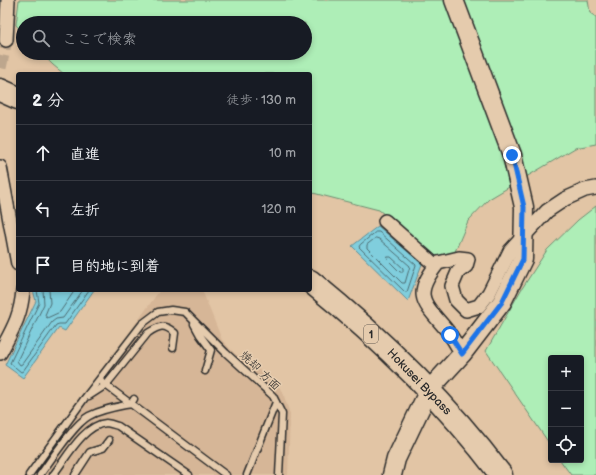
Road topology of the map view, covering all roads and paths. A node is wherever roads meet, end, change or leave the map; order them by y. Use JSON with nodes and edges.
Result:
{"nodes":[{"id":1,"x":8,"y":0,"type":"edge"},
{"id":2,"x":454,"y":0,"type":"edge"},
{"id":3,"x":6,"y":40,"type":"tunnel mouth"},
{"id":4,"x":0,"y":90,"type":"edge"},
{"id":5,"x":16,"y":97,"type":"edge"},
{"id":6,"x":0,"y":167,"type":"edge"},
{"id":7,"x":596,"y":188,"type":"edge"},
{"id":8,"x":385,"y":221,"type":"dead end"},
{"id":9,"x":524,"y":236,"type":"junction"},
{"id":10,"x":16,"y":253,"type":"edge"},
{"id":11,"x":436,"y":266,"type":"junction"},
{"id":12,"x":312,"y":283,"type":"edge"},
{"id":13,"x":23,"y":292,"type":"edge"},
{"id":14,"x":193,"y":321,"type":"junction"},
{"id":15,"x":173,"y":348,"type":"dead end"},
{"id":16,"x":0,"y":353,"type":"edge"},
{"id":17,"x":462,"y":354,"type":"junction"},
{"id":18,"x":205,"y":371,"type":"dead end"},
{"id":19,"x":99,"y":380,"type":"junction"},
{"id":20,"x":106,"y":385,"type":"junction"},
{"id":21,"x":429,"y":390,"type":"junction"},
{"id":22,"x":84,"y":399,"type":"junction"},
{"id":23,"x":133,"y":401,"type":"junction"},
{"id":24,"x":276,"y":402,"type":"junction"},
{"id":25,"x":167,"y":422,"type":"dead end"},
{"id":26,"x":162,"y":428,"type":"junction"},
{"id":27,"x":109,"y":440,"type":"dead end"},
{"id":28,"x":29,"y":475,"type":"edge"},
{"id":29,"x":40,"y":475,"type":"edge"},
{"id":30,"x":53,"y":475,"type":"edge"},
{"id":31,"x":75,"y":475,"type":"edge"},
{"id":32,"x":189,"y":475,"type":"edge"},
{"id":33,"x":226,"y":475,"type":"edge"},
{"id":34,"x":247,"y":475,"type":"edge"},
{"id":35,"x":279,"y":475,"type":"edge"},
{"id":36,"x":392,"y":475,"type":"edge"},
{"id":37,"x":501,"y":475,"type":"edge"}],
"edges":[{"from":1,"to":3,"type":"street"},
{"from":2,"to":9,"type":"street"},
{"from":4,"to":5,"type":"highway"},
{"from":6,"to":10,"type":"street"},
{"from":7,"to":9,"type":"street"},
{"from":8,"to":11,"type":"street"},
{"from":9,"to":11,"type":"street"},
{"from":9,"to":17,"type":"street"},
{"from":11,"to":17,"type":"street"},
{"from":12,"to":21,"type":"highway","name":"Hokusei Bypass","number":"1"},
{"from":13,"to":16,"type":"street"},
{"from":14,"to":18,"type":"lane"},
{"from":14,"to":19,"type":"lane","name":"焼却 方面"},
{"from":14,"to":24,"type":"lane","name":"焼却 方面"},
{"from":15,"to":20,"type":"lane"},
{"from":17,"to":21,"type":"street"},
{"from":19,"to":20,"type":"lane"},
{"from":19,"to":22,"type":"lane","name":"焼却 方面"},
{"from":20,"to":22,"type":"lane"},
{"from":20,"to":23,"type":"lane"},
{"from":21,"to":36,"type":"street"},
{"from":21,"to":37,"type":"highway","name":"Hokusei Bypass","number":"1"},
{"from":22,"to":28,"type":"lane","name":"焼却 方面"},
{"from":23,"to":26,"type":"lane"},
{"from":23,"to":29,"type":"lane"},
{"from":24,"to":34,"type":"lane"},
{"from":24,"to":35,"type":"lane","name":"焼却 方面"},
{"from":25,"to":26,"type":"lane"},
{"from":26,"to":33,"type":"lane"},
{"from":27,"to":31,"type":"lane"},
{"from":30,"to":32,"type":"lane"}]}
